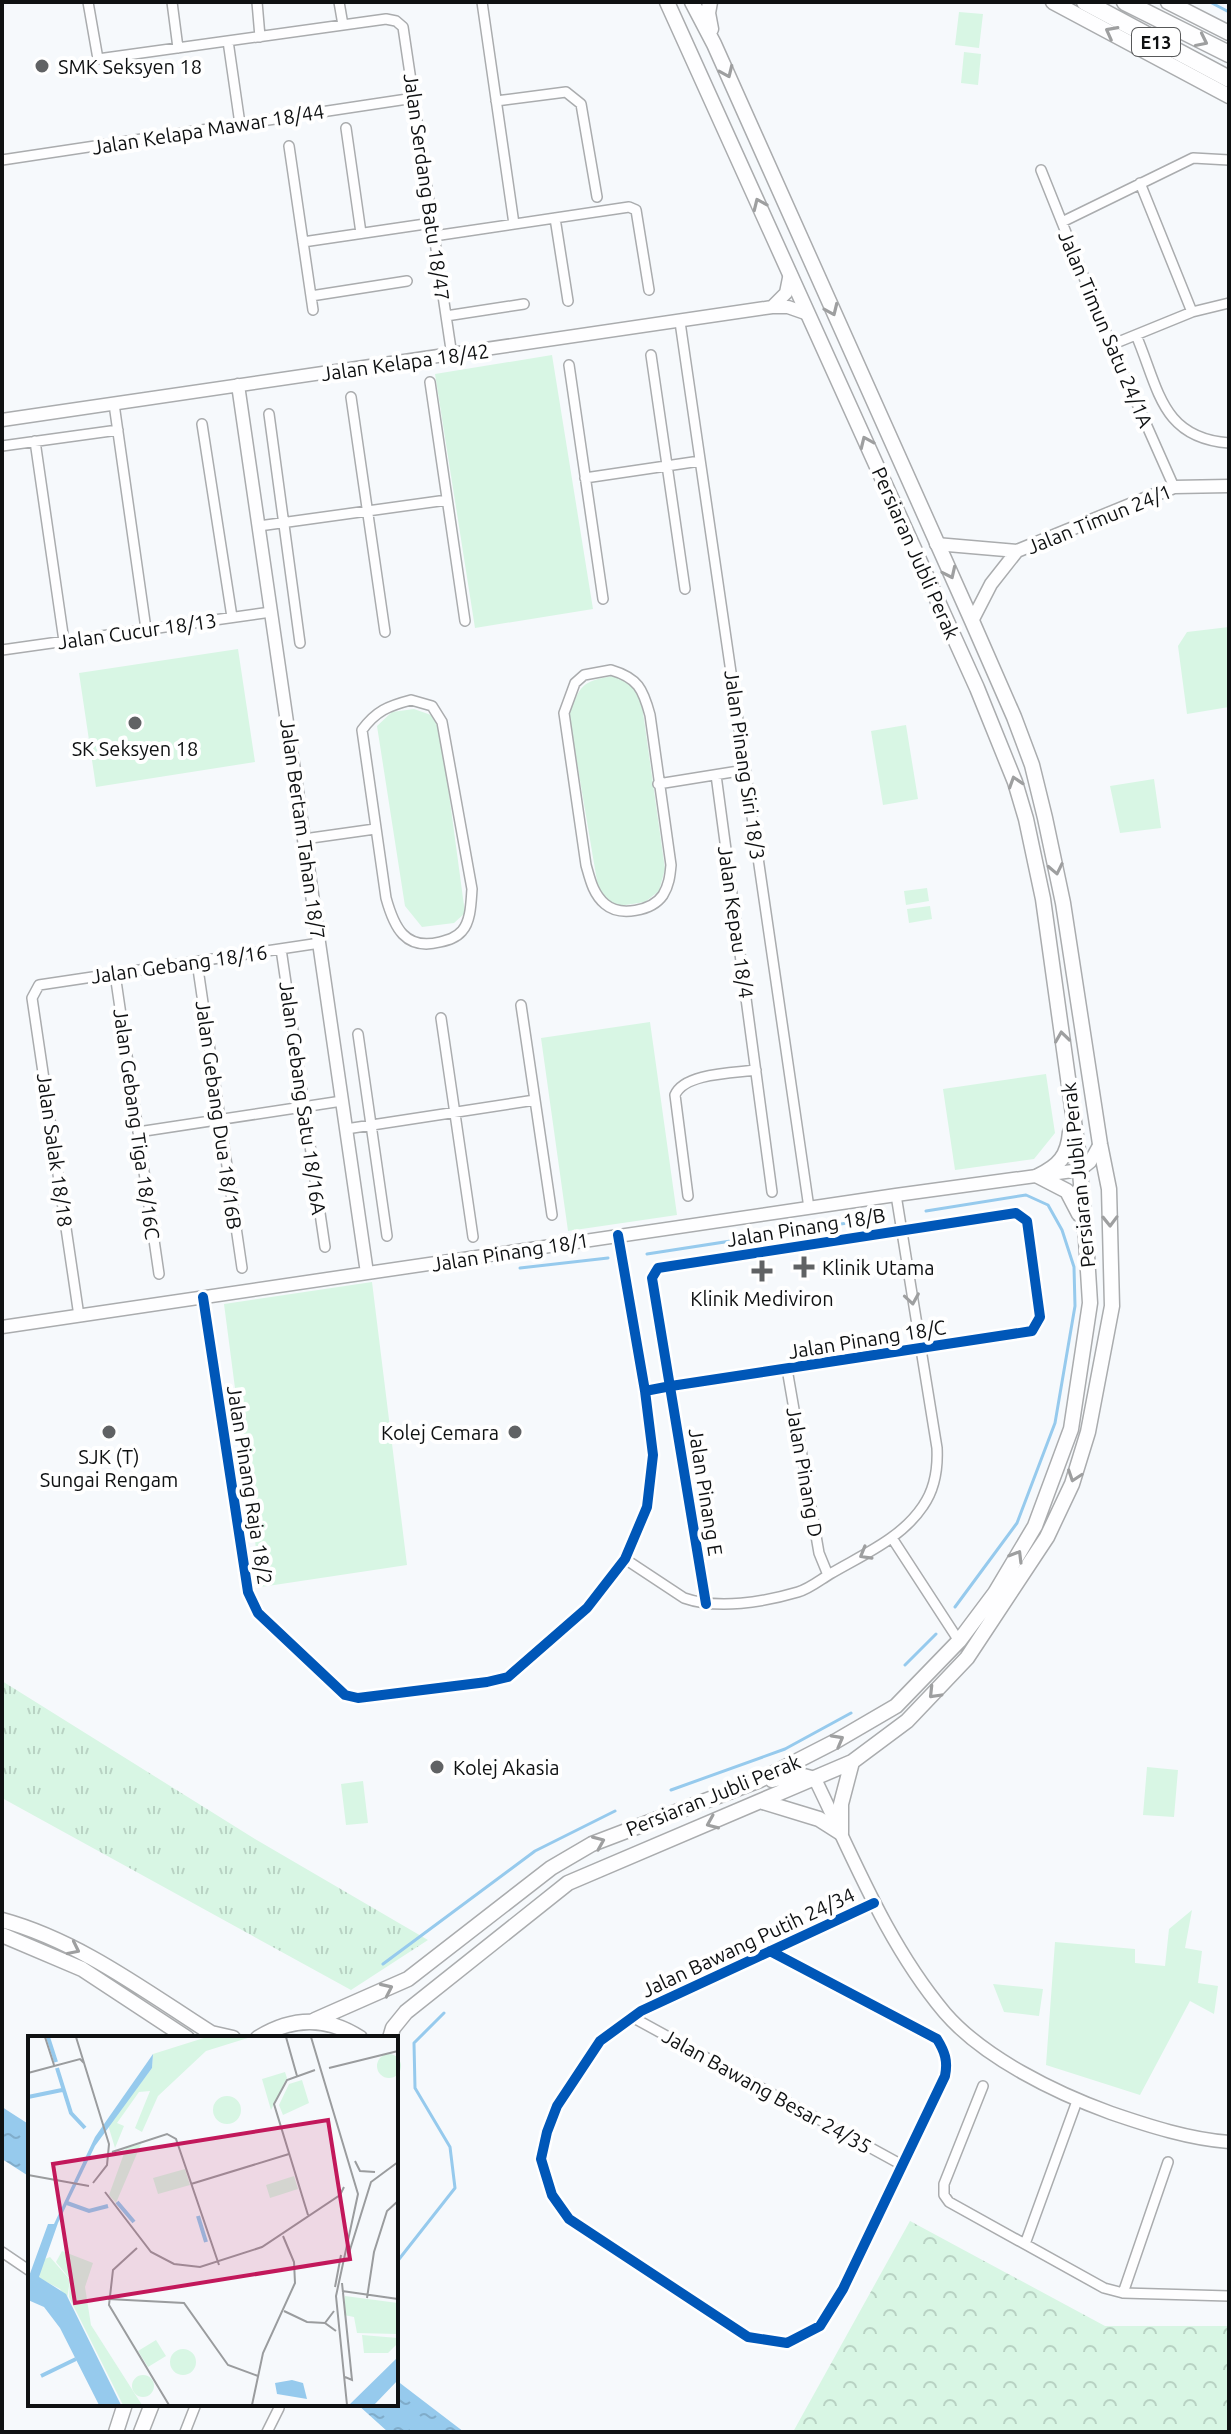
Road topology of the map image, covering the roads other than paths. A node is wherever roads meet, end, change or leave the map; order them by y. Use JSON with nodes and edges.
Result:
{"nodes":[{"id":1,"x":88,"y":2,"type":"edge"},
{"id":2,"x":172,"y":2,"type":"edge"},
{"id":3,"x":257,"y":2,"type":"edge"},
{"id":4,"x":339,"y":2,"type":"edge"},
{"id":5,"x":482,"y":2,"type":"edge"},
{"id":6,"x":667,"y":2,"type":"edge"},
{"id":7,"x":692,"y":2,"type":"edge"},
{"id":8,"x":710,"y":2,"type":"edge"},
{"id":9,"x":1053,"y":2,"type":"edge"},
{"id":10,"x":1085,"y":2,"type":"edge"},
{"id":11,"x":1125,"y":2,"type":"edge"},
{"id":12,"x":1168,"y":2,"type":"edge"},
{"id":13,"x":343,"y":25,"type":"junction"},
{"id":14,"x":1229,"y":33,"type":"edge"},
{"id":15,"x":260,"y":37,"type":"junction"},
{"id":16,"x":228,"y":41,"type":"junction"},
{"id":17,"x":714,"y":44,"type":"junction"},
{"id":18,"x":178,"y":48,"type":"junction"},
{"id":19,"x":1229,"y":54,"type":"edge"},
{"id":20,"x":1229,"y":79,"type":"edge"},
{"id":21,"x":1229,"y":96,"type":"edge"},
{"id":22,"x":414,"y":98,"type":"junction"},
{"id":23,"x":496,"y":101,"type":"junction"},
{"id":24,"x":240,"y":124,"type":"junction"},
{"id":25,"x":346,"y":128,"type":"dead end"},
{"id":26,"x":289,"y":146,"type":"dead end"},
{"id":27,"x":2,"y":160,"type":"edge"},
{"id":28,"x":1229,"y":160,"type":"edge"},
{"id":29,"x":1041,"y":170,"type":"dead end"},
{"id":30,"x":1140,"y":183,"type":"junction"},
{"id":31,"x":597,"y":197,"type":"dead end"},
{"id":32,"x":555,"y":218,"type":"junction"},
{"id":33,"x":1062,"y":222,"type":"junction"},
{"id":34,"x":432,"y":223,"type":"junction"},
{"id":35,"x":514,"y":224,"type":"junction"},
{"id":36,"x":361,"y":233,"type":"junction"},
{"id":37,"x":434,"y":236,"type":"junction"},
{"id":38,"x":303,"y":242,"type":"junction"},
{"id":39,"x":790,"y":273,"type":"junction"},
{"id":40,"x":407,"y":281,"type":"dead end"},
{"id":41,"x":649,"y":290,"type":"dead end"},
{"id":42,"x":311,"y":296,"type":"junction"},
{"id":43,"x":568,"y":301,"type":"dead end"},
{"id":44,"x":1229,"y":303,"type":"edge"},
{"id":45,"x":524,"y":304,"type":"dead end"},
{"id":46,"x":772,"y":307,"type":"junction"},
{"id":47,"x":313,"y":310,"type":"dead end"},
{"id":48,"x":1192,"y":312,"type":"junction"},
{"id":49,"x":808,"y":314,"type":"junction"},
{"id":50,"x":446,"y":316,"type":"junction"},
{"id":51,"x":680,"y":322,"type":"junction"},
{"id":52,"x":1136,"y":335,"type":"junction"},
{"id":53,"x":1111,"y":345,"type":"junction"},
{"id":54,"x":651,"y":355,"type":"dead end"},
{"id":55,"x":452,"y":356,"type":"junction"},
{"id":56,"x":569,"y":365,"type":"dead end"},
{"id":57,"x":430,"y":382,"type":"dead end"},
{"id":58,"x":238,"y":385,"type":"junction"},
{"id":59,"x":351,"y":397,"type":"dead end"},
{"id":60,"x":114,"y":404,"type":"junction"},
{"id":61,"x":269,"y":414,"type":"dead end"},
{"id":62,"x":2,"y":420,"type":"edge"},
{"id":63,"x":202,"y":424,"type":"dead end"},
{"id":64,"x":118,"y":430,"type":"junction"},
{"id":65,"x":35,"y":441,"type":"junction"},
{"id":66,"x":1229,"y":443,"type":"edge"},
{"id":67,"x":2,"y":446,"type":"edge"},
{"id":68,"x":700,"y":461,"type":"junction"},
{"id":69,"x":667,"y":466,"type":"junction"},
{"id":70,"x":585,"y":478,"type":"junction"},
{"id":71,"x":1229,"y":486,"type":"edge"},
{"id":72,"x":1174,"y":487,"type":"junction"},
{"id":73,"x":447,"y":500,"type":"junction"},
{"id":74,"x":367,"y":510,"type":"junction"},
{"id":75,"x":284,"y":522,"type":"junction"},
{"id":76,"x":259,"y":526,"type":"junction"},
{"id":77,"x":936,"y":544,"type":"junction"},
{"id":78,"x":1017,"y":551,"type":"junction"},
{"id":79,"x":685,"y":589,"type":"dead end"},
{"id":80,"x":603,"y":599,"type":"dead end"},
{"id":81,"x":271,"y":612,"type":"junction"},
{"id":82,"x":232,"y":617,"type":"junction"},
{"id":83,"x":465,"y":621,"type":"dead end"},
{"id":84,"x":972,"y":621,"type":"junction"},
{"id":85,"x":146,"y":629,"type":"junction"},
{"id":86,"x":385,"y":632,"type":"dead end"},
{"id":87,"x":64,"y":641,"type":"junction"},
{"id":88,"x":300,"y":643,"type":"dead end"},
{"id":89,"x":2,"y":650,"type":"edge"},
{"id":90,"x":745,"y":770,"type":"junction"},
{"id":91,"x":716,"y":775,"type":"junction"},
{"id":92,"x":658,"y":784,"type":"junction"},
{"id":93,"x":375,"y":829,"type":"junction"},
{"id":94,"x":304,"y":839,"type":"junction"},
{"id":95,"x":320,"y":943,"type":"junction"},
{"id":96,"x":281,"y":949,"type":"junction"},
{"id":97,"x":197,"y":962,"type":"junction"},
{"id":98,"x":115,"y":974,"type":"junction"},
{"id":99,"x":39,"y":985,"type":"joint"},
{"id":100,"x":521,"y":1005,"type":"dead end"},
{"id":101,"x":441,"y":1018,"type":"dead end"},
{"id":102,"x":358,"y":1034,"type":"dead end"},
{"id":103,"x":756,"y":1070,"type":"junction"},
{"id":104,"x":535,"y":1100,"type":"junction"},
{"id":105,"x":342,"y":1101,"type":"junction"},
{"id":106,"x":1072,"y":1104,"type":"junction"},
{"id":107,"x":304,"y":1107,"type":"junction"},
{"id":108,"x":455,"y":1112,"type":"junction"},
{"id":109,"x":220,"y":1119,"type":"junction"},
{"id":110,"x":371,"y":1125,"type":"junction"},
{"id":111,"x":346,"y":1129,"type":"junction"},
{"id":112,"x":138,"y":1132,"type":"junction"},
{"id":113,"x":1100,"y":1144,"type":"junction"},
{"id":114,"x":1080,"y":1170,"type":"junction"},
{"id":115,"x":1038,"y":1176,"type":"junction"},
{"id":116,"x":772,"y":1192,"type":"dead end"},
{"id":117,"x":896,"y":1195,"type":"junction"},
{"id":118,"x":688,"y":1196,"type":"dead end"},
{"id":119,"x":809,"y":1208,"type":"junction"},
{"id":120,"x":552,"y":1215,"type":"dead end"},
{"id":121,"x":901,"y":1231,"type":"junction"},
{"id":122,"x":618,"y":1235,"type":"junction"},
{"id":123,"x":387,"y":1236,"type":"dead end"},
{"id":124,"x":473,"y":1237,"type":"dead end"},
{"id":125,"x":1086,"y":1239,"type":"junction"},
{"id":126,"x":325,"y":1247,"type":"dead end"},
{"id":127,"x":242,"y":1268,"type":"dead end"},
{"id":128,"x":1035,"y":1271,"type":"joint"},
{"id":129,"x":367,"y":1273,"type":"junction"},
{"id":130,"x":159,"y":1274,"type":"dead end"},
{"id":131,"x":203,"y":1297,"type":"junction"},
{"id":132,"x":79,"y":1316,"type":"junction"},
{"id":133,"x":2,"y":1327,"type":"edge"},
{"id":134,"x":919,"y":1349,"type":"junction"},
{"id":135,"x":787,"y":1369,"type":"junction"},
{"id":136,"x":671,"y":1386,"type":"junction"},
{"id":137,"x":645,"y":1391,"type":"junction"},
{"id":138,"x":892,"y":1538,"type":"junction"},
{"id":139,"x":625,"y":1559,"type":"junction"},
{"id":140,"x":828,"y":1575,"type":"junction"},
{"id":141,"x":706,"y":1604,"type":"junction"},
{"id":142,"x":959,"y":1641,"type":"junction"},
{"id":143,"x":852,"y":1762,"type":"junction"},
{"id":144,"x":815,"y":1779,"type":"junction"},
{"id":145,"x":760,"y":1780,"type":"junction"},
{"id":146,"x":763,"y":1802,"type":"junction"},
{"id":147,"x":841,"y":1833,"type":"junction"},
{"id":148,"x":874,"y":1903,"type":"junction"},
{"id":149,"x":2,"y":1920,"type":"edge"},
{"id":150,"x":2,"y":1935,"type":"edge"},
{"id":151,"x":770,"y":1951,"type":"junction"},
{"id":152,"x":632,"y":2017,"type":"junction"},
{"id":153,"x":315,"y":2020,"type":"junction"},
{"id":154,"x":184,"y":2036,"type":"edge"},
{"id":155,"x":224,"y":2036,"type":"edge"},
{"id":156,"x":261,"y":2036,"type":"edge"},
{"id":157,"x":357,"y":2036,"type":"edge"},
{"id":158,"x":391,"y":2036,"type":"edge"},
{"id":159,"x":983,"y":2086,"type":"dead end"},
{"id":160,"x":1077,"y":2101,"type":"junction"},
{"id":161,"x":1229,"y":2142,"type":"edge"},
{"id":162,"x":1168,"y":2162,"type":"dead end"},
{"id":163,"x":902,"y":2165,"type":"junction"},
{"id":164,"x":1025,"y":2244,"type":"junction"},
{"id":165,"x":2,"y":2252,"type":"edge"},
{"id":166,"x":28,"y":2270,"type":"edge"},
{"id":167,"x":1123,"y":2293,"type":"junction"},
{"id":168,"x":1229,"y":2296,"type":"edge"},
{"id":169,"x":124,"y":2406,"type":"edge"},
{"id":170,"x":151,"y":2406,"type":"edge"},
{"id":171,"x":195,"y":2406,"type":"edge"},
{"id":172,"x":279,"y":2408,"type":"dead end"},
{"id":173,"x":116,"y":2432,"type":"edge"},
{"id":174,"x":141,"y":2432,"type":"edge"},
{"id":175,"x":185,"y":2432,"type":"edge"},
{"id":176,"x":267,"y":2432,"type":"edge"}],
"edges":[{"from":1,"to":18,"type":"street"},
{"from":2,"to":18,"type":"street"},
{"from":3,"to":15,"type":"street"},
{"from":4,"to":13,"type":"street"},
{"from":5,"to":23,"type":"street"},
{"from":39,"to":6,"type":"main road","name":"Persiaran Jubli Perak","one_way":true},
{"from":7,"to":17,"type":"main road","name":"Persiaran Jubli Perak"},
{"from":8,"to":17,"type":"main road"},
{"from":21,"to":9,"type":"main road","one_way":true},
{"from":10,"to":20,"type":"highway","number":"E13"},
{"from":11,"to":19,"type":"highway","number":"E13","one_way":true},
{"from":12,"to":14,"type":"main road"},
{"from":13,"to":15,"type":"street"},
{"from":13,"to":22,"type":"street","name":"Jalan Serdang Batu 18/47"},
{"from":15,"to":16,"type":"street"},
{"from":16,"to":18,"type":"street"},
{"from":16,"to":24,"type":"street"},
{"from":17,"to":77,"type":"main road","name":"Persiaran Jubli Perak","one_way":true},
{"from":22,"to":24,"type":"street","name":"Jalan Kelapa Mawar 18/44"},
{"from":22,"to":34,"type":"street","name":"Jalan Serdang Batu 18/47"},
{"from":23,"to":31,"type":"street"},
{"from":23,"to":35,"type":"street"},
{"from":24,"to":27,"type":"street","name":"Jalan Kelapa Mawar 18/44"},
{"from":25,"to":36,"type":"street"},
{"from":26,"to":38,"type":"street"},
{"from":28,"to":30,"type":"street"},
{"from":29,"to":33,"type":"street","name":"Jalan Timun Satu 24/1A"},
{"from":30,"to":33,"type":"street"},
{"from":30,"to":48,"type":"street"},
{"from":32,"to":35,"type":"street"},
{"from":32,"to":41,"type":"street"},
{"from":32,"to":43,"type":"street"},
{"from":33,"to":53,"type":"street","name":"Jalan Timun Satu 24/1A"},
{"from":34,"to":36,"type":"street"},
{"from":34,"to":37,"type":"street","name":"Jalan Serdang Batu 18/47"},
{"from":35,"to":37,"type":"street"},
{"from":36,"to":38,"type":"street"},
{"from":37,"to":50,"type":"street","name":"Jalan Serdang Batu 18/47"},
{"from":38,"to":42,"type":"street"},
{"from":39,"to":46,"type":"street"},
{"from":39,"to":49,"type":"main road","name":"Persiaran Jubli Perak"},
{"from":40,"to":42,"type":"street"},
{"from":42,"to":47,"type":"street"},
{"from":44,"to":48,"type":"street"},
{"from":45,"to":50,"type":"street"},
{"from":46,"to":49,"type":"street","name":"Jalan Kelapa 18/42"},
{"from":46,"to":51,"type":"street","name":"Jalan Kelapa 18/42"},
{"from":48,"to":52,"type":"street"},
{"from":106,"to":49,"type":"main road","name":"Persiaran Jubli Perak","one_way":true},
{"from":50,"to":55,"type":"street","name":"Jalan Serdang Batu 18/47"},
{"from":51,"to":55,"type":"street","name":"Jalan Kelapa 18/42"},
{"from":51,"to":68,"type":"street","name":"Jalan Pinang Siri 18/3"},
{"from":52,"to":53,"type":"street"},
{"from":52,"to":66,"type":"street"},
{"from":53,"to":72,"type":"street","name":"Jalan Timun Satu 24/1A"},
{"from":54,"to":69,"type":"street"},
{"from":55,"to":58,"type":"street","name":"Jalan Kelapa 18/42"},
{"from":56,"to":70,"type":"street"},
{"from":57,"to":73,"type":"street"},
{"from":58,"to":60,"type":"street","name":"Jalan Kelapa 18/42"},
{"from":58,"to":76,"type":"street","name":"Jalan Bertam Tahan 18/7"},
{"from":59,"to":74,"type":"street"},
{"from":60,"to":62,"type":"street","name":"Jalan Kelapa 18/42"},
{"from":60,"to":64,"type":"street"},
{"from":61,"to":75,"type":"street"},
{"from":63,"to":82,"type":"street"},
{"from":64,"to":65,"type":"street"},
{"from":64,"to":85,"type":"street"},
{"from":65,"to":67,"type":"street"},
{"from":65,"to":87,"type":"street"},
{"from":68,"to":69,"type":"street"},
{"from":68,"to":90,"type":"street","name":"Jalan Pinang Siri 18/3"},
{"from":69,"to":70,"type":"street"},
{"from":69,"to":79,"type":"street"},
{"from":70,"to":80,"type":"street"},
{"from":71,"to":72,"type":"street","name":"Jalan Timun 24/1"},
{"from":72,"to":78,"type":"street","name":"Jalan Timun 24/1"},
{"from":73,"to":74,"type":"street"},
{"from":73,"to":83,"type":"street"},
{"from":74,"to":75,"type":"street"},
{"from":74,"to":86,"type":"street"},
{"from":75,"to":76,"type":"street"},
{"from":75,"to":88,"type":"street"},
{"from":76,"to":81,"type":"street","name":"Jalan Bertam Tahan 18/7"},
{"from":77,"to":78,"type":"street"},
{"from":77,"to":84,"type":"main road","name":"Persiaran Jubli Perak","one_way":true},
{"from":78,"to":84,"type":"street"},
{"from":81,"to":82,"type":"street","name":"Jalan Cucur 18/13"},
{"from":81,"to":94,"type":"street","name":"Jalan Bertam Tahan 18/7"},
{"from":82,"to":85,"type":"street","name":"Jalan Cucur 18/13"},
{"from":84,"to":113,"type":"main road","name":"Persiaran Jubli Perak","one_way":true},
{"from":85,"to":87,"type":"street","name":"Jalan Cucur 18/13"},
{"from":87,"to":89,"type":"street","name":"Jalan Cucur 18/13"},
{"from":90,"to":91,"type":"street"},
{"from":90,"to":119,"type":"street","name":"Jalan Pinang Siri 18/3"},
{"from":91,"to":92,"type":"street"},
{"from":91,"to":103,"type":"street","name":"Jalan Kepau 18/4"},
{"from":92,"to":92,"type":"street"},
{"from":93,"to":93,"type":"street"},
{"from":93,"to":94,"type":"street"},
{"from":94,"to":95,"type":"street","name":"Jalan Bertam Tahan 18/7"},
{"from":95,"to":96,"type":"street","name":"Jalan Gebang 18/16"},
{"from":95,"to":105,"type":"street","name":"Jalan Bertam Tahan 18/7"},
{"from":96,"to":97,"type":"street","name":"Jalan Gebang 18/16"},
{"from":96,"to":107,"type":"street","name":"Jalan Gebang Satu 18/16A"},
{"from":97,"to":98,"type":"street","name":"Jalan Gebang 18/16"},
{"from":97,"to":109,"type":"street","name":"Jalan Gebang Dua 18/16B"},
{"from":98,"to":99,"type":"street","name":"Jalan Gebang 18/16"},
{"from":98,"to":112,"type":"street","name":"Jalan Gebang Tiga 18/16C"},
{"from":99,"to":132,"type":"street","name":"Jalan Salak 18/18"},
{"from":100,"to":104,"type":"street"},
{"from":101,"to":108,"type":"street"},
{"from":102,"to":110,"type":"street"},
{"from":103,"to":116,"type":"street","name":"Jalan Kepau 18/4"},
{"from":103,"to":118,"type":"street"},
{"from":104,"to":108,"type":"street"},
{"from":104,"to":120,"type":"street"},
{"from":105,"to":107,"type":"street"},
{"from":105,"to":111,"type":"street","name":"Jalan Bertam Tahan 18/7"},
{"from":106,"to":114,"type":"main road","name":"Persiaran Jubli Perak"},
{"from":106,"to":115,"type":"main road"},
{"from":107,"to":109,"type":"street"},
{"from":107,"to":126,"type":"street","name":"Jalan Gebang Satu 18/16A"},
{"from":108,"to":110,"type":"street"},
{"from":108,"to":124,"type":"street"},
{"from":109,"to":112,"type":"street"},
{"from":109,"to":127,"type":"street","name":"Jalan Gebang Dua 18/16B"},
{"from":110,"to":111,"type":"street"},
{"from":110,"to":123,"type":"street"},
{"from":111,"to":129,"type":"street","name":"Jalan Bertam Tahan 18/7"},
{"from":112,"to":130,"type":"street","name":"Jalan Gebang Tiga 18/16C"},
{"from":113,"to":114,"type":"street"},
{"from":113,"to":143,"type":"main road","name":"Persiaran Jubli Perak","one_way":true},
{"from":114,"to":115,"type":"street","name":"Jalan Pinang 18/1"},
{"from":114,"to":125,"type":"main road","name":"Persiaran Jubli Perak"},
{"from":115,"to":117,"type":"street","name":"Jalan Pinang 18/1"},
{"from":115,"to":125,"type":"main road"},
{"from":117,"to":119,"type":"street","name":"Jalan Pinang 18/1"},
{"from":117,"to":121,"type":"street"},
{"from":119,"to":122,"type":"street","name":"Jalan Pinang 18/1"},
{"from":121,"to":128,"type":"street","name":"Jalan Pinang 18/B"},
{"from":121,"to":134,"type":"street","one_way":true},
{"from":121,"to":136,"type":"street","name":"Jalan Pinang 18/B"},
{"from":122,"to":129,"type":"street","name":"Jalan Pinang 18/1"},
{"from":122,"to":137,"type":"street","name":"Jalan Pinang Raja 18/2"},
{"from":142,"to":125,"type":"main road","name":"Persiaran Jubli Perak","one_way":true},
{"from":128,"to":134,"type":"street","name":"Jalan Pinang 18/C"},
{"from":129,"to":131,"type":"street","name":"Jalan Pinang 18/1"},
{"from":131,"to":132,"type":"street","name":"Jalan Pinang 18/1"},
{"from":131,"to":139,"type":"street","name":"Jalan Pinang Raja 18/2"},
{"from":132,"to":133,"type":"street","name":"Jalan Pinang 18/1"},
{"from":134,"to":135,"type":"street","name":"Jalan Pinang 18/C"},
{"from":134,"to":138,"type":"street"},
{"from":135,"to":136,"type":"street","name":"Jalan Pinang 18/C"},
{"from":135,"to":140,"type":"street","name":"Jalan Pinang D"},
{"from":136,"to":137,"type":"street","name":"Jalan Pinang 18/C"},
{"from":136,"to":141,"type":"street","name":"Jalan Pinang E"},
{"from":137,"to":139,"type":"street","name":"Jalan Pinang Raja 18/2"},
{"from":138,"to":140,"type":"street","one_way":true},
{"from":138,"to":142,"type":"street"},
{"from":139,"to":141,"type":"street"},
{"from":140,"to":141,"type":"street"},
{"from":145,"to":142,"type":"main road","name":"Persiaran Jubli Perak","one_way":true},
{"from":143,"to":144,"type":"main road","name":"Persiaran Jubli Perak"},
{"from":143,"to":147,"type":"main road"},
{"from":144,"to":145,"type":"main road"},
{"from":144,"to":146,"type":"main road","name":"Persiaran Jubli Perak"},
{"from":144,"to":147,"type":"street"},
{"from":153,"to":145,"type":"main road","name":"Persiaran Jubli Perak","one_way":true},
{"from":146,"to":147,"type":"main road"},
{"from":146,"to":158,"type":"main road","name":"Persiaran Jubli Perak","one_way":true},
{"from":147,"to":148,"type":"street"},
{"from":148,"to":151,"type":"street","name":"Jalan Bawang Putih 24/34"},
{"from":148,"to":160,"type":"street"},
{"from":149,"to":155,"type":"main road","one_way":true},
{"from":150,"to":154,"type":"main road"},
{"from":151,"to":152,"type":"street","name":"Jalan Bawang Putih 24/34"},
{"from":151,"to":163,"type":"street","name":"Jalan Bawang Putih 24/34"},
{"from":152,"to":163,"type":"street","name":"Jalan Bawang Besar 24/35"},
{"from":152,"to":163,"type":"street","name":"Jalan Bawang Putih 24/34"},
{"from":153,"to":156,"type":"main road","name":"Persiaran Jubli Perak"},
{"from":153,"to":157,"type":"main road"},
{"from":159,"to":164,"type":"street"},
{"from":160,"to":161,"type":"street"},
{"from":160,"to":164,"type":"street"},
{"from":162,"to":167,"type":"street"},
{"from":164,"to":167,"type":"street"},
{"from":165,"to":166,"type":"street"},
{"from":167,"to":168,"type":"street"},
{"from":169,"to":173,"type":"main road"},
{"from":170,"to":174,"type":"main road"},
{"from":171,"to":175,"type":"street"},
{"from":172,"to":176,"type":"street"}]}
